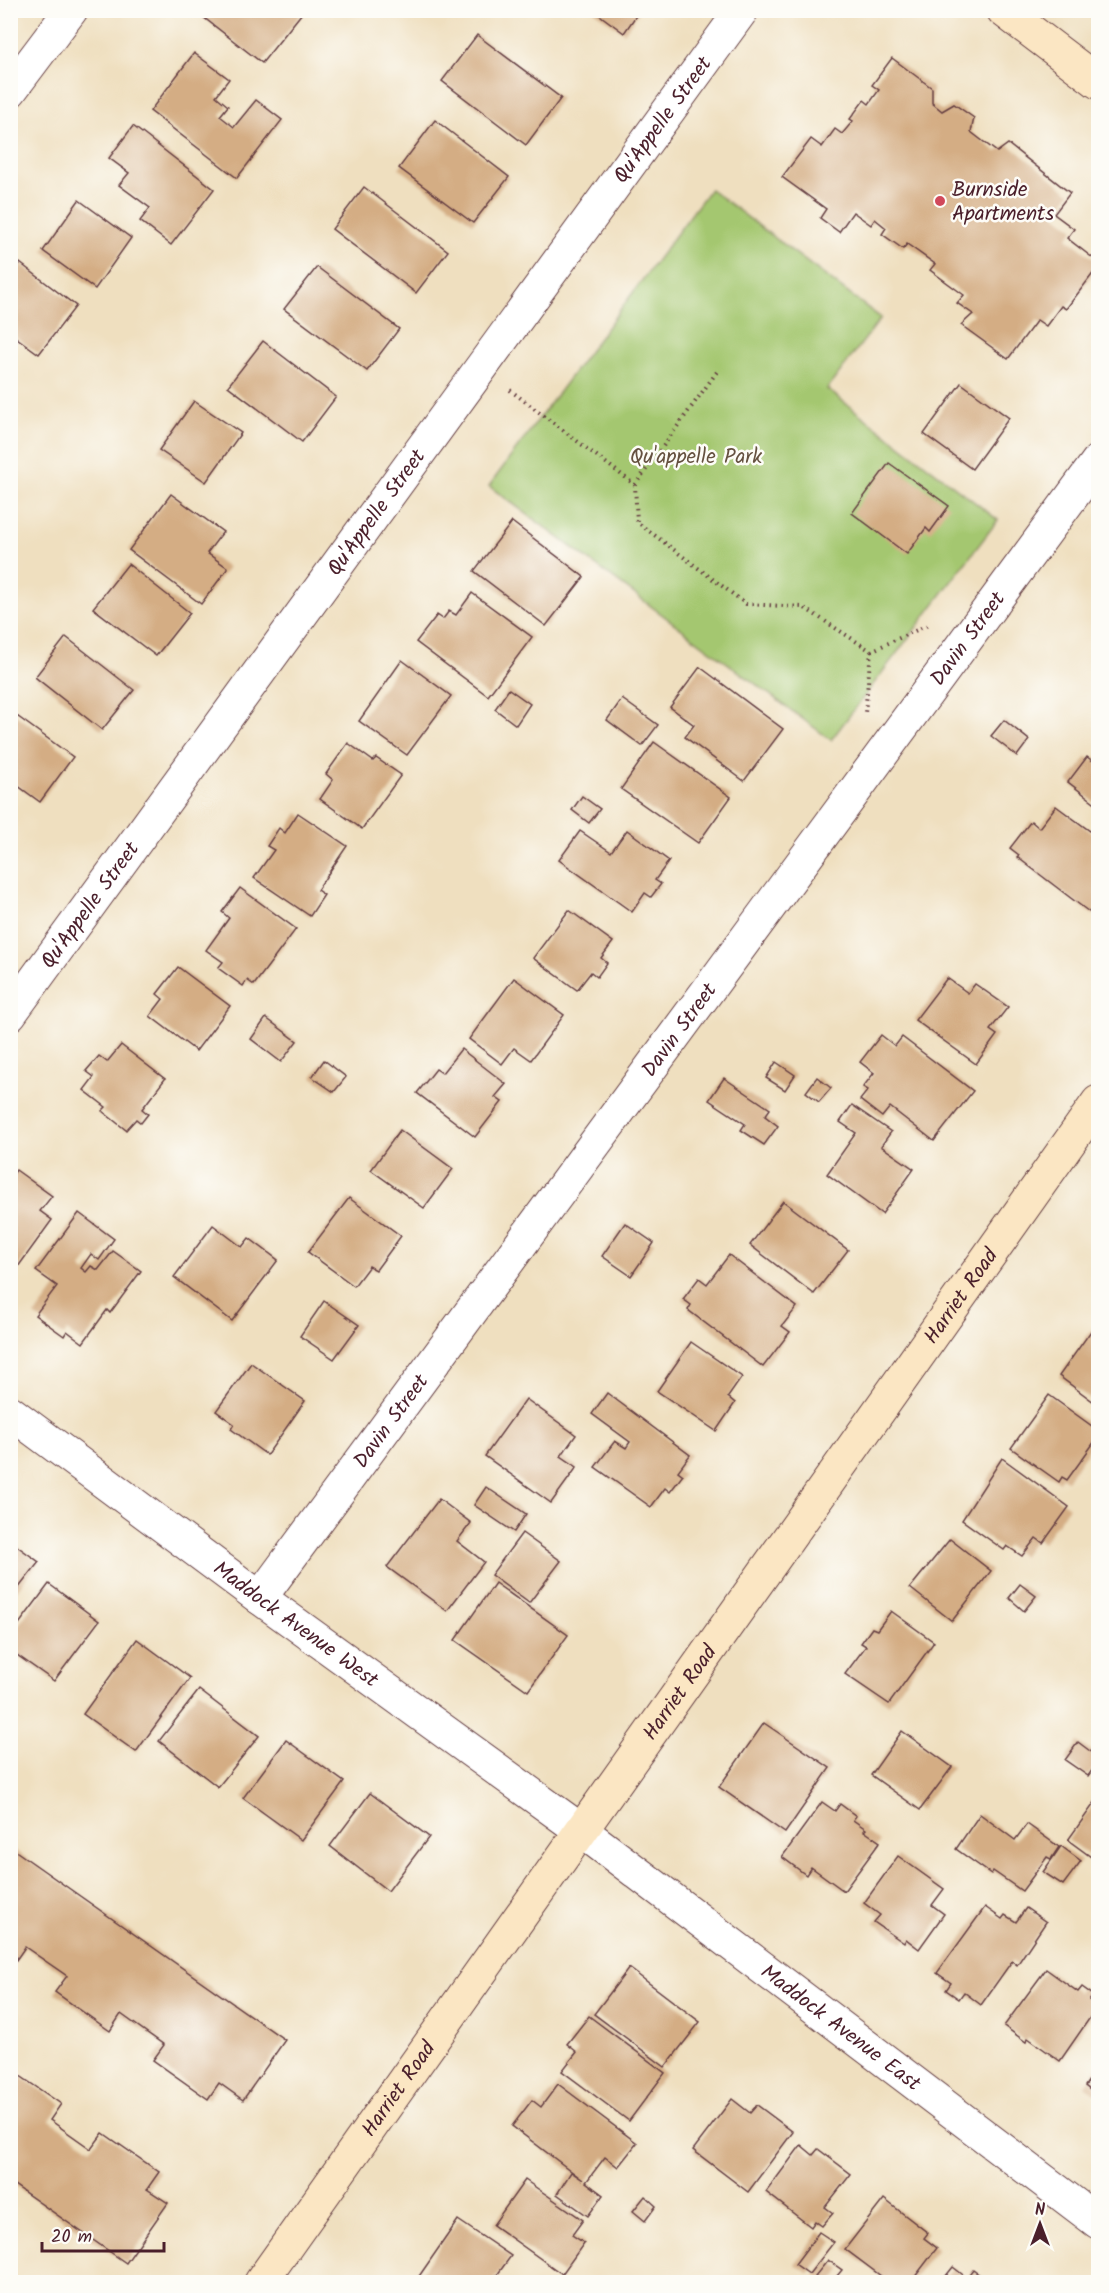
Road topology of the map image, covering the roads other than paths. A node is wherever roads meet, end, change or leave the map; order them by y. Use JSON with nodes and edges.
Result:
{"nodes":[{"id":1,"x":71,"y":10,"type":"edge"},
{"id":2,"x":742,"y":10,"type":"edge"},
{"id":3,"x":1021,"y":16,"type":"edge"},
{"id":4,"x":1098,"y":82,"type":"edge"},
{"id":5,"x":10,"y":91,"type":"edge"},
{"id":6,"x":1098,"y":461,"type":"edge"},
{"id":7,"x":10,"y":1014,"type":"edge"},
{"id":8,"x":1098,"y":1102,"type":"edge"},
{"id":9,"x":10,"y":1412,"type":"edge"},
{"id":10,"x":260,"y":1598,"type":"junction"},
{"id":11,"x":582,"y":1832,"type":"junction"},
{"id":12,"x":1098,"y":2222,"type":"edge"},
{"id":13,"x":261,"y":2283,"type":"edge"}],
"edges":[{"from":1,"to":5,"type":"street"},
{"from":2,"to":7,"type":"street","name":"Qu'Appelle Street"},
{"from":3,"to":4,"type":"main road"},
{"from":6,"to":10,"type":"street","name":"Davin Street"},
{"from":8,"to":11,"type":"main road","name":"Harriet Road"},
{"from":9,"to":10,"type":"street","name":"Maddock Avenue West"},
{"from":10,"to":11,"type":"street","name":"Maddock Avenue West"},
{"from":11,"to":12,"type":"street","name":"Maddock Avenue East"},
{"from":11,"to":13,"type":"main road","name":"Harriet Road"}]}
